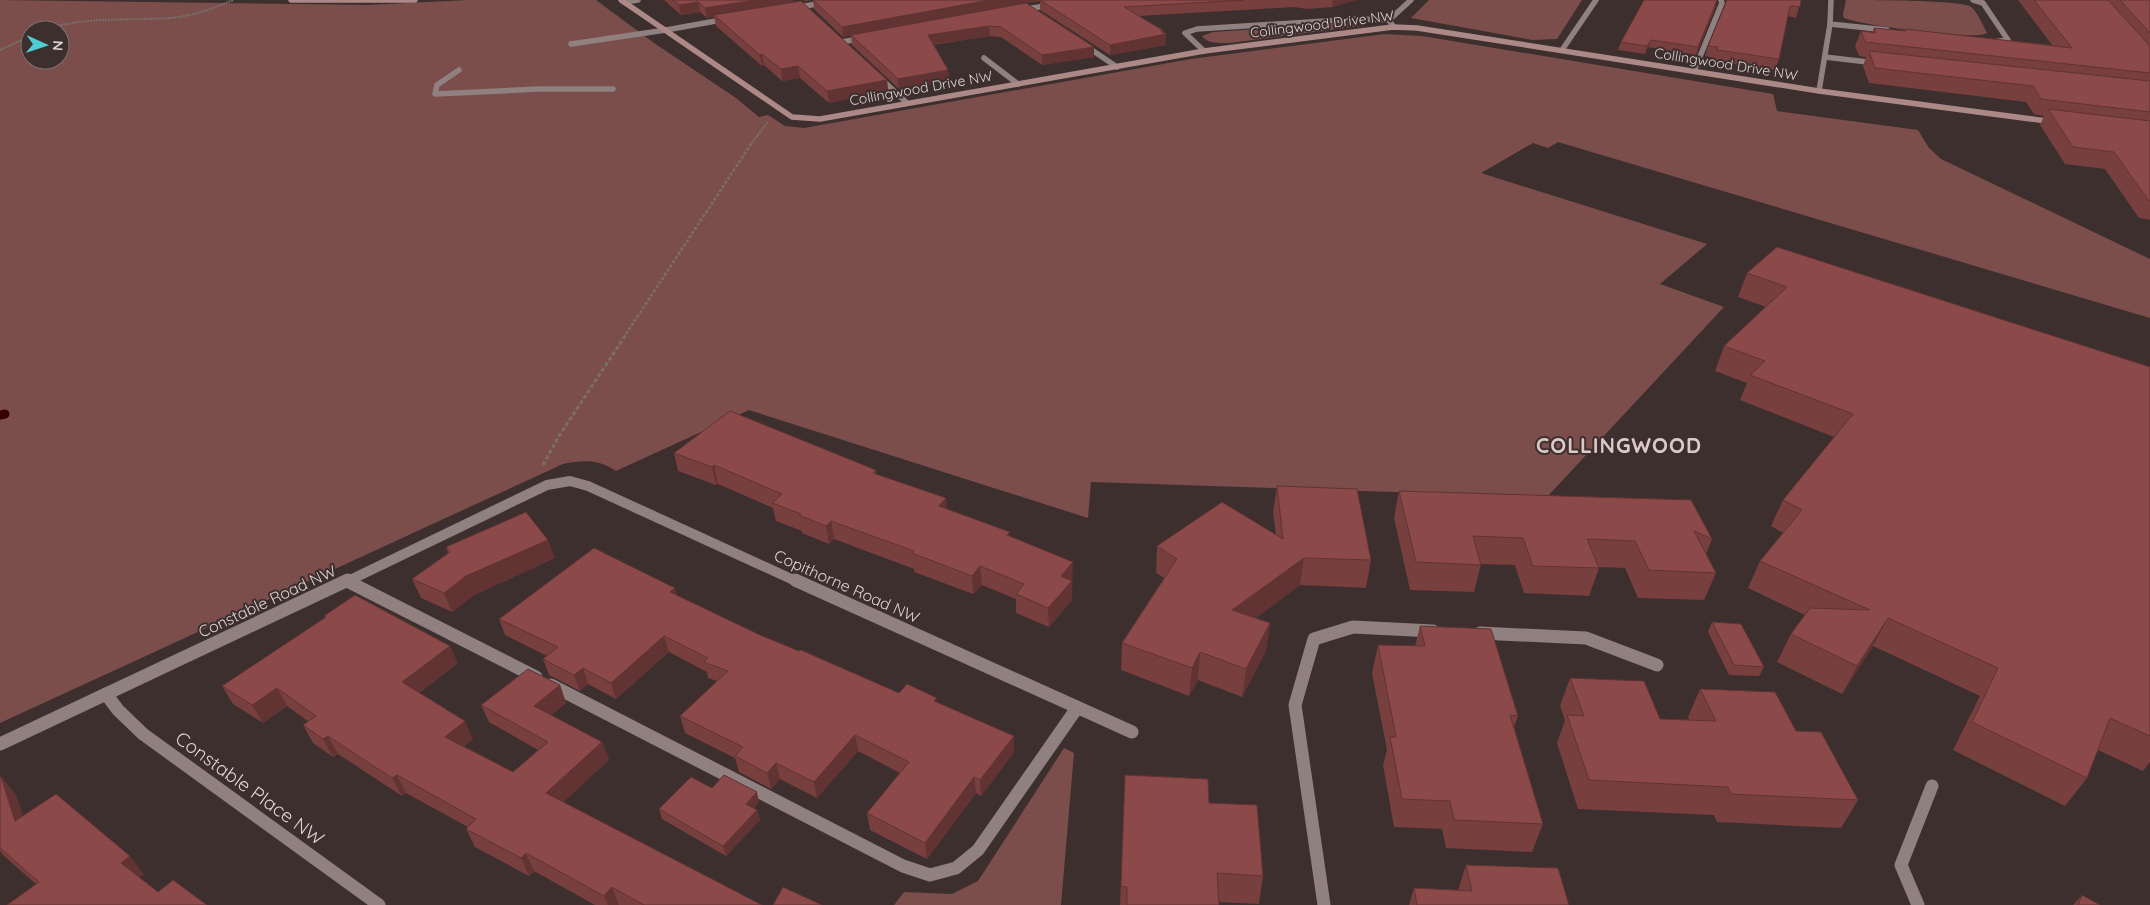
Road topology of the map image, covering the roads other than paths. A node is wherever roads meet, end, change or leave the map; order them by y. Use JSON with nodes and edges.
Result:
{"nodes":[{"id":1,"x":291,"y":0,"type":"edge"},
{"id":2,"x":416,"y":0,"type":"edge"},
{"id":3,"x":638,"y":0,"type":"edge"},
{"id":4,"x":797,"y":0,"type":"edge"},
{"id":5,"x":841,"y":0,"type":"edge"},
{"id":6,"x":1411,"y":0,"type":"edge"},
{"id":7,"x":1596,"y":0,"type":"edge"},
{"id":8,"x":1721,"y":0,"type":"edge"},
{"id":9,"x":1831,"y":0,"type":"edge"},
{"id":10,"x":1972,"y":0,"type":"edge"},
{"id":11,"x":623,"y":1,"type":"edge"},
{"id":12,"x":1060,"y":4,"type":"edge"},
{"id":13,"x":806,"y":8,"type":"junction"},
{"id":14,"x":1028,"y":8,"type":"junction"},
{"id":15,"x":786,"y":9,"type":"edge"},
{"id":16,"x":1009,"y":12,"type":"edge"},
{"id":17,"x":1036,"y":13,"type":"edge"},
{"id":18,"x":731,"y":19,"type":"edge"},
{"id":19,"x":1391,"y":24,"type":"junction"},
{"id":20,"x":1830,"y":24,"type":"junction"},
{"id":21,"x":666,"y":30,"type":"junction"},
{"id":22,"x":1896,"y":31,"type":"edge"},
{"id":23,"x":834,"y":36,"type":"edge"},
{"id":24,"x":869,"y":37,"type":"edge"},
{"id":25,"x":1077,"y":40,"type":"edge"},
{"id":26,"x":1982,"y":41,"type":"edge"},
{"id":27,"x":841,"y":42,"type":"junction"},
{"id":28,"x":572,"y":44,"type":"dead end"},
{"id":29,"x":848,"y":48,"type":"edge"},
{"id":30,"x":1562,"y":50,"type":"junction"},
{"id":31,"x":1204,"y":51,"type":"junction"},
{"id":32,"x":1825,"y":57,"type":"junction"},
{"id":33,"x":984,"y":58,"type":"dead end"},
{"id":34,"x":1888,"y":64,"type":"edge"},
{"id":35,"x":1118,"y":67,"type":"junction"},
{"id":36,"x":459,"y":70,"type":"dead end"},
{"id":37,"x":1694,"y":71,"type":"junction"},
{"id":38,"x":875,"y":73,"type":"edge"},
{"id":39,"x":1018,"y":84,"type":"junction"},
{"id":40,"x":613,"y":89,"type":"dead end"},
{"id":41,"x":1819,"y":91,"type":"junction"},
{"id":42,"x":907,"y":103,"type":"junction"},
{"id":43,"x":2061,"y":123,"type":"edge"},
{"id":44,"x":547,"y":485,"type":"joint"},
{"id":45,"x":347,"y":582,"type":"junction"},
{"id":46,"x":1450,"y":632,"type":"edge"},
{"id":47,"x":1470,"y":632,"type":"edge"},
{"id":48,"x":1657,"y":665,"type":"dead end"},
{"id":49,"x":106,"y":694,"type":"junction"},
{"id":50,"x":1077,"y":708,"type":"junction"},
{"id":51,"x":1132,"y":732,"type":"dead end"},
{"id":52,"x":0,"y":744,"type":"edge"},
{"id":53,"x":1932,"y":786,"type":"dead end"},
{"id":54,"x":379,"y":905,"type":"edge"},
{"id":55,"x":1324,"y":905,"type":"edge"},
{"id":56,"x":1918,"y":905,"type":"edge"}],
"edges":[{"from":1,"to":2,"type":"street"},
{"from":3,"to":11,"type":"street"},
{"from":4,"to":13,"type":"street"},
{"from":5,"to":13,"type":"street"},
{"from":6,"to":19,"type":"street"},
{"from":7,"to":30,"type":"street"},
{"from":8,"to":37,"type":"street"},
{"from":9,"to":20,"type":"street"},
{"from":10,"to":26,"type":"street"},
{"from":11,"to":21,"type":"street","name":"Collingwood Drive NW"},
{"from":12,"to":14,"type":"street"},
{"from":13,"to":15,"type":"street"},
{"from":14,"to":16,"type":"street"},
{"from":14,"to":17,"type":"street"},
{"from":18,"to":21,"type":"street"},
{"from":19,"to":30,"type":"street","name":"Collingwood Drive NW"},
{"from":19,"to":31,"type":"street","name":"Collingwood Drive NW"},
{"from":19,"to":31,"type":"street"},
{"from":20,"to":22,"type":"street"},
{"from":20,"to":32,"type":"street"},
{"from":21,"to":28,"type":"street"},
{"from":21,"to":42,"type":"street","name":"Collingwood Drive NW"},
{"from":23,"to":27,"type":"street"},
{"from":24,"to":27,"type":"street"},
{"from":25,"to":35,"type":"street"},
{"from":27,"to":29,"type":"street"},
{"from":30,"to":37,"type":"street","name":"Collingwood Drive NW"},
{"from":31,"to":35,"type":"street","name":"Collingwood Drive NW"},
{"from":32,"to":34,"type":"street"},
{"from":32,"to":41,"type":"street"},
{"from":33,"to":39,"type":"street"},
{"from":35,"to":39,"type":"street","name":"Collingwood Drive NW"},
{"from":36,"to":40,"type":"street"},
{"from":37,"to":41,"type":"street","name":"Collingwood Drive NW"},
{"from":38,"to":42,"type":"street"},
{"from":39,"to":42,"type":"street","name":"Collingwood Drive NW"},
{"from":41,"to":43,"type":"street","name":"Collingwood Drive NW"},
{"from":44,"to":45,"type":"street","name":"Constable Road NW"},
{"from":44,"to":50,"type":"street","name":"Copithorne Road NW"},
{"from":45,"to":49,"type":"street","name":"Constable Road NW"},
{"from":45,"to":50,"type":"street"},
{"from":46,"to":55,"type":"street"},
{"from":47,"to":48,"type":"street"},
{"from":49,"to":52,"type":"street","name":"Constable Road NW"},
{"from":49,"to":54,"type":"street","name":"Constable Place NW"},
{"from":50,"to":51,"type":"street","name":"Copithorne Road NW"},
{"from":53,"to":56,"type":"street"}]}
